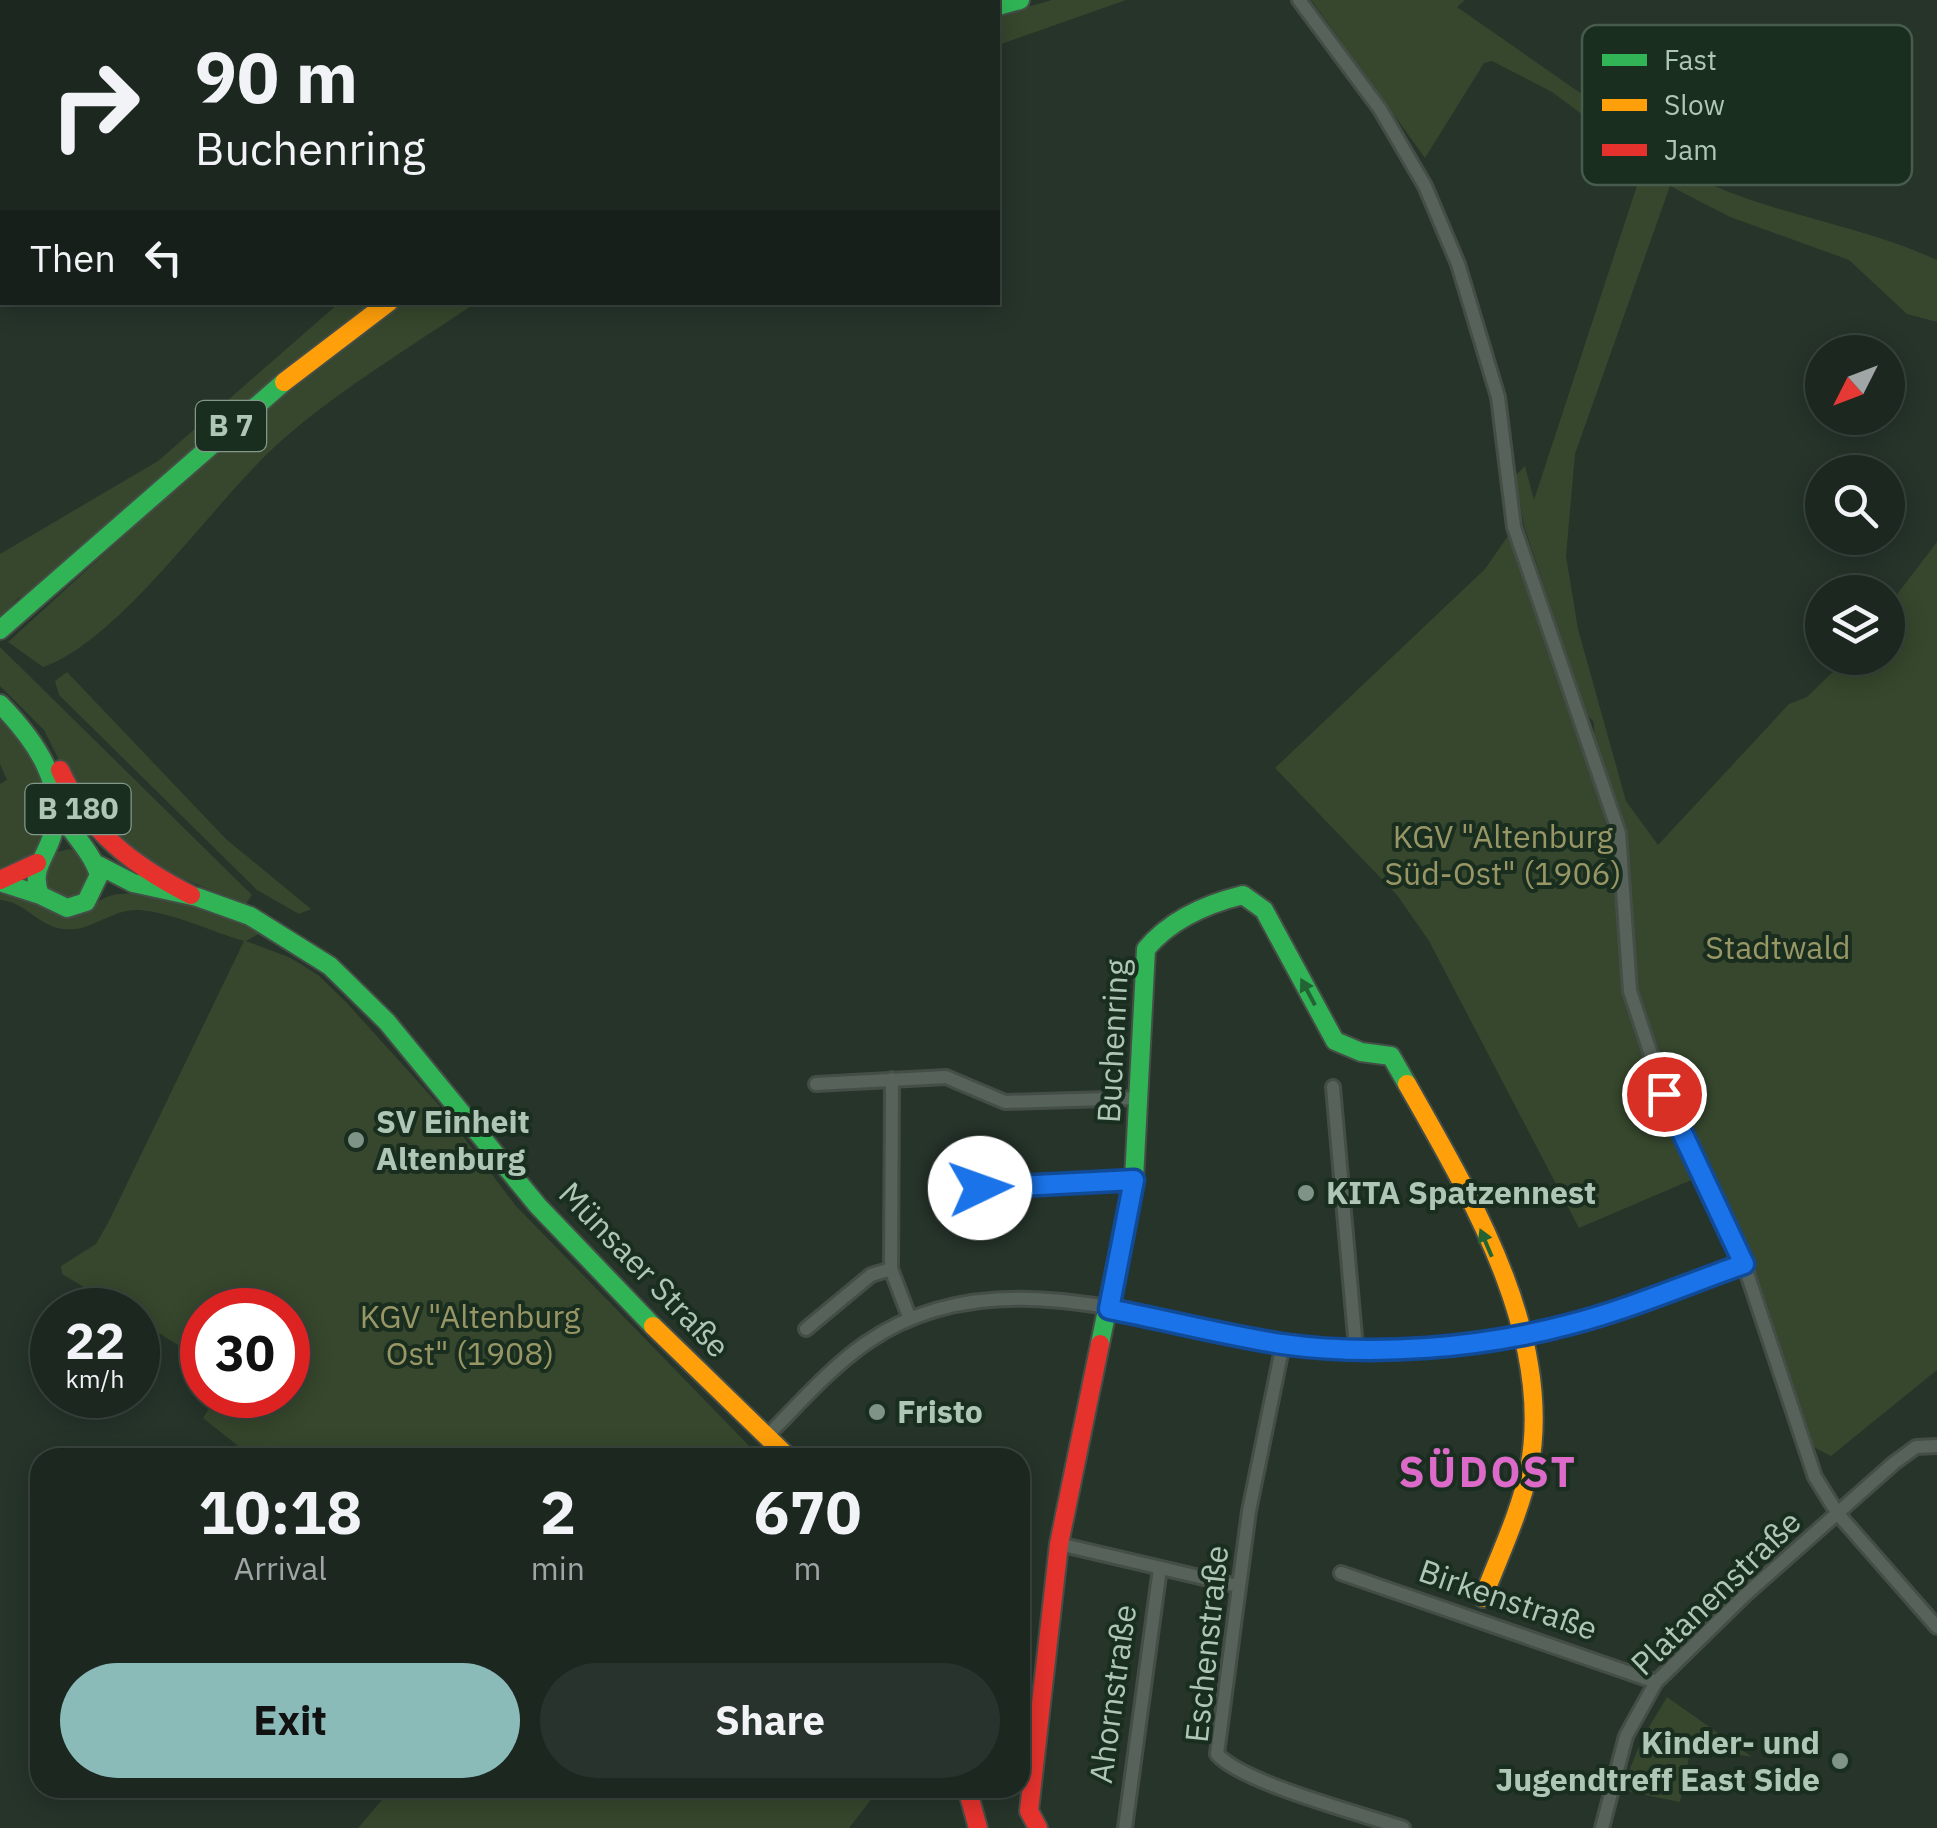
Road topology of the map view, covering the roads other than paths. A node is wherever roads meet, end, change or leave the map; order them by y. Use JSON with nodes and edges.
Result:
{"nodes":[{"id":1,"x":1299,"y":0,"type":"edge"},
{"id":2,"x":384,"y":305,"type":"edge"},
{"id":3,"x":0,"y":630,"type":"edge"},
{"id":4,"x":0,"y":690,"type":"edge"},
{"id":5,"x":0,"y":704,"type":"edge"},
{"id":6,"x":58,"y":808,"type":"junction"},
{"id":7,"x":79,"y":845,"type":"junction"},
{"id":8,"x":41,"y":857,"type":"junction"},
{"id":9,"x":98,"y":865,"type":"junction"},
{"id":10,"x":0,"y":881,"type":"edge"},
{"id":11,"x":130,"y":885,"type":"junction"},
{"id":12,"x":40,"y":895,"type":"junction"},
{"id":13,"x":94,"y":895,"type":"junction"},
{"id":14,"x":192,"y":895,"type":"junction"},
{"id":15,"x":892,"y":1079,"type":"junction"},
{"id":16,"x":816,"y":1084,"type":"dead end"},
{"id":17,"x":1334,"y":1087,"type":"dead end"},
{"id":18,"x":1140,"y":1098,"type":"junction"},
{"id":19,"x":1134,"y":1180,"type":"junction"},
{"id":20,"x":980,"y":1188,"type":"dead end"},
{"id":21,"x":1744,"y":1264,"type":"junction"},
{"id":22,"x":891,"y":1269,"type":"junction"},
{"id":23,"x":1109,"y":1309,"type":"junction"},
{"id":24,"x":910,"y":1318,"type":"junction"},
{"id":25,"x":806,"y":1329,"type":"dead end"},
{"id":26,"x":1522,"y":1334,"type":"junction"},
{"id":27,"x":1283,"y":1344,"type":"junction"},
{"id":28,"x":1356,"y":1348,"type":"junction"},
{"id":29,"x":766,"y":1436,"type":"junction"},
{"id":30,"x":1937,"y":1446,"type":"edge"},
{"id":31,"x":779,"y":1448,"type":"edge"},
{"id":32,"x":1838,"y":1514,"type":"junction"},
{"id":33,"x":1059,"y":1544,"type":"junction"},
{"id":34,"x":1160,"y":1568,"type":"junction"},
{"id":35,"x":1341,"y":1573,"type":"dead end"},
{"id":36,"x":1238,"y":1586,"type":"junction"},
{"id":37,"x":1483,"y":1598,"type":"dead end"},
{"id":38,"x":1937,"y":1627,"type":"edge"},
{"id":39,"x":1656,"y":1682,"type":"junction"},
{"id":40,"x":969,"y":1798,"type":"edge"},
{"id":41,"x":978,"y":1828,"type":"edge"},
{"id":42,"x":1038,"y":1828,"type":"edge"},
{"id":43,"x":1125,"y":1828,"type":"edge"},
{"id":44,"x":1403,"y":1828,"type":"edge"},
{"id":45,"x":1602,"y":1828,"type":"edge"}],
"edges":[{"from":1,"to":21,"type":"street"},
{"from":2,"to":3,"type":"main road","number":"B 7"},
{"from":4,"to":14,"type":"main road","number":"B 180"},
{"from":5,"to":6,"type":"main road","number":"B 180"},
{"from":6,"to":7,"type":"main road","number":"B 180"},
{"from":6,"to":8,"type":"main road","number":"B 180"},
{"from":7,"to":8,"type":"main road"},
{"from":7,"to":9,"type":"main road"},
{"from":8,"to":10,"type":"main road","number":"B 180"},
{"from":8,"to":12,"type":"main road"},
{"from":9,"to":11,"type":"main road","name":"Münsaer Straße"},
{"from":9,"to":13,"type":"main road"},
{"from":10,"to":12,"type":"main road","number":"B 180"},
{"from":11,"to":13,"type":"main road","name":"Münsaer Straße"},
{"from":11,"to":14,"type":"main road","name":"Münsaer Straße"},
{"from":12,"to":13,"type":"main road"},
{"from":14,"to":29,"type":"main road","name":"Münsaer Straße"},
{"from":15,"to":16,"type":"street"},
{"from":15,"to":18,"type":"street"},
{"from":15,"to":22,"type":"street"},
{"from":17,"to":28,"type":"street"},
{"from":18,"to":19,"type":"main road","name":"Buchenring"},
{"from":26,"to":18,"type":"main road","name":"Buchenring","one_way":true},
{"from":19,"to":20,"type":"street"},
{"from":19,"to":23,"type":"main road","name":"Buchenring"},
{"from":21,"to":26,"type":"street"},
{"from":21,"to":32,"type":"street"},
{"from":22,"to":24,"type":"street"},
{"from":22,"to":25,"type":"street"},
{"from":23,"to":24,"type":"street"},
{"from":23,"to":27,"type":"street"},
{"from":23,"to":33,"type":"main road","name":"Ahornstraße"},
{"from":24,"to":29,"type":"street"},
{"from":26,"to":28,"type":"street"},
{"from":26,"to":37,"type":"main road","name":"Birkenstraße"},
{"from":27,"to":28,"type":"street"},
{"from":27,"to":36,"type":"street","name":"Eschenstraße"},
{"from":29,"to":31,"type":"main road","name":"Münsaer Straße"},
{"from":30,"to":32,"type":"street","name":"Platanenstraße"},
{"from":32,"to":38,"type":"street"},
{"from":32,"to":39,"type":"street","name":"Platanenstraße"},
{"from":33,"to":34,"type":"street","name":"Ahornstraße"},
{"from":33,"to":42,"type":"main road","name":"Ahornstraße"},
{"from":34,"to":36,"type":"street","name":"Ahornstraße"},
{"from":34,"to":43,"type":"street","name":"Ahornstraße"},
{"from":35,"to":39,"type":"street","name":"Birkenstraße"},
{"from":36,"to":44,"type":"street","name":"Eschenstraße"},
{"from":39,"to":45,"type":"street","name":"Platanenstraße"},
{"from":40,"to":41,"type":"main road"}]}
